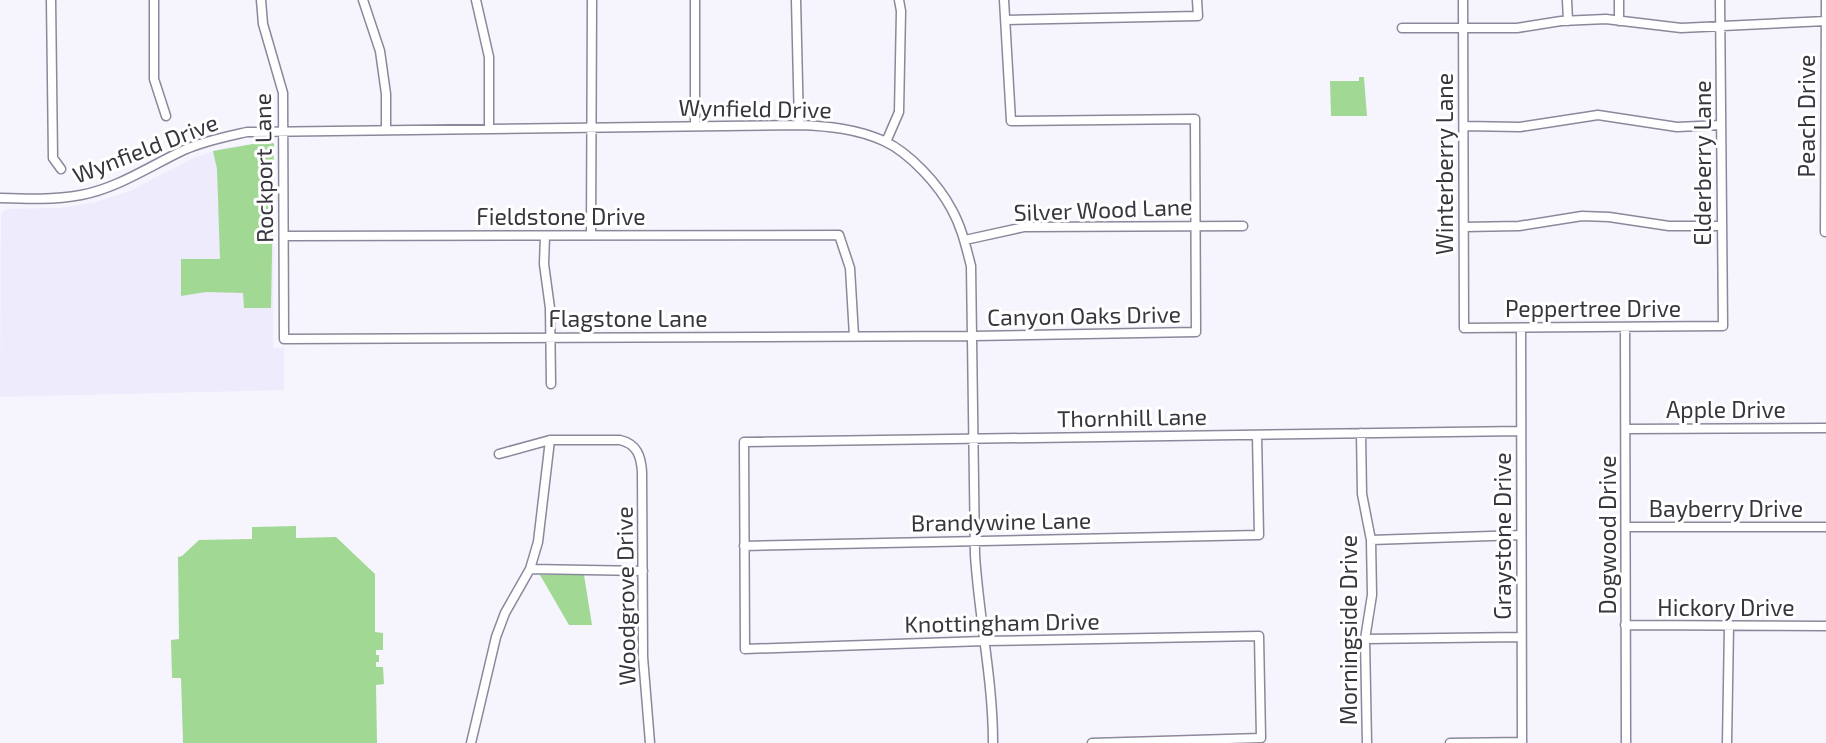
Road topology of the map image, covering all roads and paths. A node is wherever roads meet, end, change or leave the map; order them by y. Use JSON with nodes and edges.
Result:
{"nodes":[{"id":1,"x":51,"y":0,"type":"edge"},
{"id":2,"x":154,"y":0,"type":"edge"},
{"id":3,"x":261,"y":0,"type":"edge"},
{"id":4,"x":363,"y":0,"type":"edge"},
{"id":5,"x":476,"y":0,"type":"edge"},
{"id":6,"x":592,"y":0,"type":"edge"},
{"id":7,"x":695,"y":0,"type":"edge"},
{"id":8,"x":796,"y":0,"type":"edge"},
{"id":9,"x":899,"y":0,"type":"edge"},
{"id":10,"x":1004,"y":0,"type":"edge"},
{"id":11,"x":1197,"y":0,"type":"edge"},
{"id":12,"x":1463,"y":0,"type":"edge"},
{"id":13,"x":1567,"y":0,"type":"edge"},
{"id":14,"x":1619,"y":0,"type":"edge"},
{"id":15,"x":1720,"y":0,"type":"edge"},
{"id":16,"x":1826,"y":0,"type":"edge"},
{"id":17,"x":1005,"y":20,"type":"junction"},
{"id":18,"x":1568,"y":21,"type":"junction"},
{"id":19,"x":1619,"y":21,"type":"junction"},
{"id":20,"x":1826,"y":21,"type":"edge"},
{"id":21,"x":1720,"y":27,"type":"junction"},
{"id":22,"x":1464,"y":28,"type":"junction"},
{"id":23,"x":1402,"y":29,"type":"dead end"},
{"id":24,"x":166,"y":116,"type":"dead end"},
{"id":25,"x":799,"y":125,"type":"junction"},
{"id":26,"x":1721,"y":125,"type":"junction"},
{"id":27,"x":695,"y":126,"type":"junction"},
{"id":28,"x":1464,"y":126,"type":"junction"},
{"id":29,"x":592,"y":127,"type":"junction"},
{"id":30,"x":489,"y":128,"type":"junction"},
{"id":31,"x":386,"y":130,"type":"junction"},
{"id":32,"x":285,"y":131,"type":"junction"},
{"id":33,"x":886,"y":142,"type":"junction"},
{"id":34,"x":61,"y":169,"type":"dead end"},
{"id":35,"x":0,"y":198,"type":"edge"},
{"id":36,"x":1195,"y":226,"type":"junction"},
{"id":37,"x":1243,"y":226,"type":"dead end"},
{"id":38,"x":1722,"y":226,"type":"junction"},
{"id":39,"x":1464,"y":227,"type":"junction"},
{"id":40,"x":1825,"y":232,"type":"edge"},
{"id":41,"x":284,"y":236,"type":"junction"},
{"id":42,"x":544,"y":236,"type":"junction"},
{"id":43,"x":591,"y":236,"type":"junction"},
{"id":44,"x":965,"y":240,"type":"junction"},
{"id":45,"x":1723,"y":326,"type":"joint"},
{"id":46,"x":1464,"y":328,"type":"joint"},
{"id":47,"x":1521,"y":328,"type":"junction"},
{"id":48,"x":1625,"y":328,"type":"junction"},
{"id":49,"x":854,"y":336,"type":"junction"},
{"id":50,"x":973,"y":336,"type":"junction"},
{"id":51,"x":551,"y":338,"type":"junction"},
{"id":52,"x":284,"y":339,"type":"joint"},
{"id":53,"x":551,"y":384,"type":"dead end"},
{"id":54,"x":1826,"y":428,"type":"edge"},
{"id":55,"x":1626,"y":429,"type":"junction"},
{"id":56,"x":1521,"y":431,"type":"junction"},
{"id":57,"x":1361,"y":433,"type":"junction"},
{"id":58,"x":1257,"y":435,"type":"junction"},
{"id":59,"x":974,"y":439,"type":"junction"},
{"id":60,"x":550,"y":440,"type":"junction"},
{"id":61,"x":499,"y":454,"type":"dead end"},
{"id":62,"x":1626,"y":527,"type":"junction"},
{"id":63,"x":1826,"y":527,"type":"edge"},
{"id":64,"x":1521,"y":536,"type":"junction"},
{"id":65,"x":1371,"y":540,"type":"junction"},
{"id":66,"x":975,"y":541,"type":"junction"},
{"id":67,"x":744,"y":545,"type":"junction"},
{"id":68,"x":530,"y":569,"type":"junction"},
{"id":69,"x":643,"y":571,"type":"junction"},
{"id":70,"x":1625,"y":625,"type":"junction"},
{"id":71,"x":1729,"y":626,"type":"junction"},
{"id":72,"x":1826,"y":626,"type":"edge"},
{"id":73,"x":1521,"y":636,"type":"junction"},
{"id":74,"x":1365,"y":639,"type":"junction"},
{"id":75,"x":984,"y":641,"type":"junction"},
{"id":76,"x":1522,"y":742,"type":"edge"},
{"id":77,"x":471,"y":743,"type":"edge"},
{"id":78,"x":650,"y":743,"type":"edge"},
{"id":79,"x":993,"y":743,"type":"edge"},
{"id":80,"x":1092,"y":743,"type":"edge"},
{"id":81,"x":1367,"y":743,"type":"edge"},
{"id":82,"x":1450,"y":743,"type":"edge"},
{"id":83,"x":1626,"y":743,"type":"edge"},
{"id":84,"x":1727,"y":743,"type":"edge"}],
"edges":[{"from":1,"to":34,"type":"street"},
{"from":2,"to":24,"type":"street"},
{"from":3,"to":32,"type":"street","name":"Rockport Lane"},
{"from":4,"to":31,"type":"street"},
{"from":5,"to":30,"type":"street"},
{"from":6,"to":29,"type":"street"},
{"from":7,"to":27,"type":"street"},
{"from":8,"to":25,"type":"street"},
{"from":9,"to":33,"type":"street"},
{"from":10,"to":17,"type":"street"},
{"from":11,"to":17,"type":"street"},
{"from":12,"to":22,"type":"street","name":"Winterberry Lane"},
{"from":13,"to":18,"type":"street"},
{"from":14,"to":19,"type":"street"},
{"from":15,"to":21,"type":"street","name":"Elderberry Lane"},
{"from":16,"to":20,"type":"street","name":"Peach Drive"},
{"from":17,"to":36,"type":"street"},
{"from":18,"to":19,"type":"street"},
{"from":18,"to":22,"type":"street"},
{"from":19,"to":21,"type":"street"},
{"from":20,"to":21,"type":"street"},
{"from":20,"to":40,"type":"street","name":"Peach Drive"},
{"from":21,"to":26,"type":"street","name":"Elderberry Lane"},
{"from":22,"to":23,"type":"street"},
{"from":22,"to":28,"type":"street","name":"Winterberry Lane"},
{"from":25,"to":27,"type":"street","name":"Wynfield Drive"},
{"from":25,"to":33,"type":"street","name":"Wynfield Drive"},
{"from":26,"to":28,"type":"street"},
{"from":26,"to":38,"type":"street","name":"Elderberry Lane"},
{"from":27,"to":29,"type":"street","name":"Wynfield Drive"},
{"from":28,"to":39,"type":"street","name":"Winterberry Lane"},
{"from":29,"to":30,"type":"street","name":"Wynfield Drive"},
{"from":29,"to":43,"type":"street"},
{"from":30,"to":31,"type":"street","name":"Wynfield Drive"},
{"from":31,"to":32,"type":"street","name":"Wynfield Drive"},
{"from":32,"to":35,"type":"street","name":"Wynfield Drive"},
{"from":32,"to":41,"type":"street","name":"Rockport Lane"},
{"from":33,"to":44,"type":"street","name":"Wynfield Drive"},
{"from":36,"to":37,"type":"street","name":"Silver Wood Lane"},
{"from":36,"to":44,"type":"street","name":"Silver Wood Lane"},
{"from":36,"to":50,"type":"street","name":"Canyon Oaks Drive"},
{"from":38,"to":39,"type":"street"},
{"from":38,"to":45,"type":"street","name":"Elderberry Lane"},
{"from":39,"to":46,"type":"street","name":"Winterberry Lane"},
{"from":41,"to":42,"type":"street","name":"Fieldstone Drive"},
{"from":41,"to":52,"type":"street","name":"Rockport Lane"},
{"from":42,"to":43,"type":"street","name":"Fieldstone Drive"},
{"from":42,"to":51,"type":"street"},
{"from":43,"to":49,"type":"street","name":"Fieldstone Drive"},
{"from":44,"to":50,"type":"street","name":"Wynfield Drive"},
{"from":45,"to":48,"type":"street","name":"Peppertree Drive"},
{"from":46,"to":47,"type":"street","name":"Peppertree Drive"},
{"from":47,"to":48,"type":"street","name":"Peppertree Drive"},
{"from":47,"to":56,"type":"street","name":"Graystone Drive"},
{"from":48,"to":55,"type":"street","name":"Dogwood Drive"},
{"from":49,"to":50,"type":"street","name":"Flagstone Lane"},
{"from":49,"to":51,"type":"street","name":"Flagstone Lane"},
{"from":50,"to":59,"type":"street","name":"Wynfield Drive"},
{"from":51,"to":52,"type":"street","name":"Flagstone Lane"},
{"from":51,"to":53,"type":"street"},
{"from":54,"to":55,"type":"street","name":"Apple Drive"},
{"from":55,"to":62,"type":"street","name":"Dogwood Drive"},
{"from":56,"to":57,"type":"street","name":"Thornhill Lane"},
{"from":56,"to":64,"type":"street","name":"Graystone Drive"},
{"from":57,"to":58,"type":"street","name":"Thornhill Lane"},
{"from":57,"to":65,"type":"street","name":"Morningside Drive"},
{"from":58,"to":59,"type":"street","name":"Thornhill Lane"},
{"from":58,"to":66,"type":"street","name":"Brandywine Lane"},
{"from":59,"to":66,"type":"street","name":"Wynfield Drive"},
{"from":59,"to":67,"type":"street","name":"Thornhill Lane"},
{"from":60,"to":61,"type":"street"},
{"from":60,"to":68,"type":"street"},
{"from":60,"to":69,"type":"street","name":"Woodgrove Drive"},
{"from":62,"to":63,"type":"street","name":"Bayberry Drive"},
{"from":62,"to":70,"type":"street","name":"Dogwood Drive"},
{"from":64,"to":65,"type":"street"},
{"from":64,"to":73,"type":"street","name":"Graystone Drive"},
{"from":65,"to":74,"type":"street","name":"Morningside Drive"},
{"from":66,"to":67,"type":"street","name":"Brandywine Lane"},
{"from":66,"to":75,"type":"street","name":"Wynfield Drive"},
{"from":67,"to":75,"type":"street","name":"Knottingham Drive"},
{"from":68,"to":69,"type":"street"},
{"from":68,"to":77,"type":"street"},
{"from":69,"to":78,"type":"street","name":"Woodgrove Drive"},
{"from":70,"to":71,"type":"street","name":"Hickory Drive"},
{"from":70,"to":83,"type":"street","name":"Dogwood Drive"},
{"from":71,"to":72,"type":"street","name":"Hickory Drive"},
{"from":71,"to":84,"type":"street"},
{"from":73,"to":74,"type":"street"},
{"from":73,"to":76,"type":"street","name":"Graystone Drive"},
{"from":74,"to":81,"type":"street","name":"Morningside Drive"},
{"from":75,"to":79,"type":"street","name":"Wynfield Drive"},
{"from":75,"to":80,"type":"street","name":"Knottingham Drive"},
{"from":76,"to":82,"type":"street"}]}
